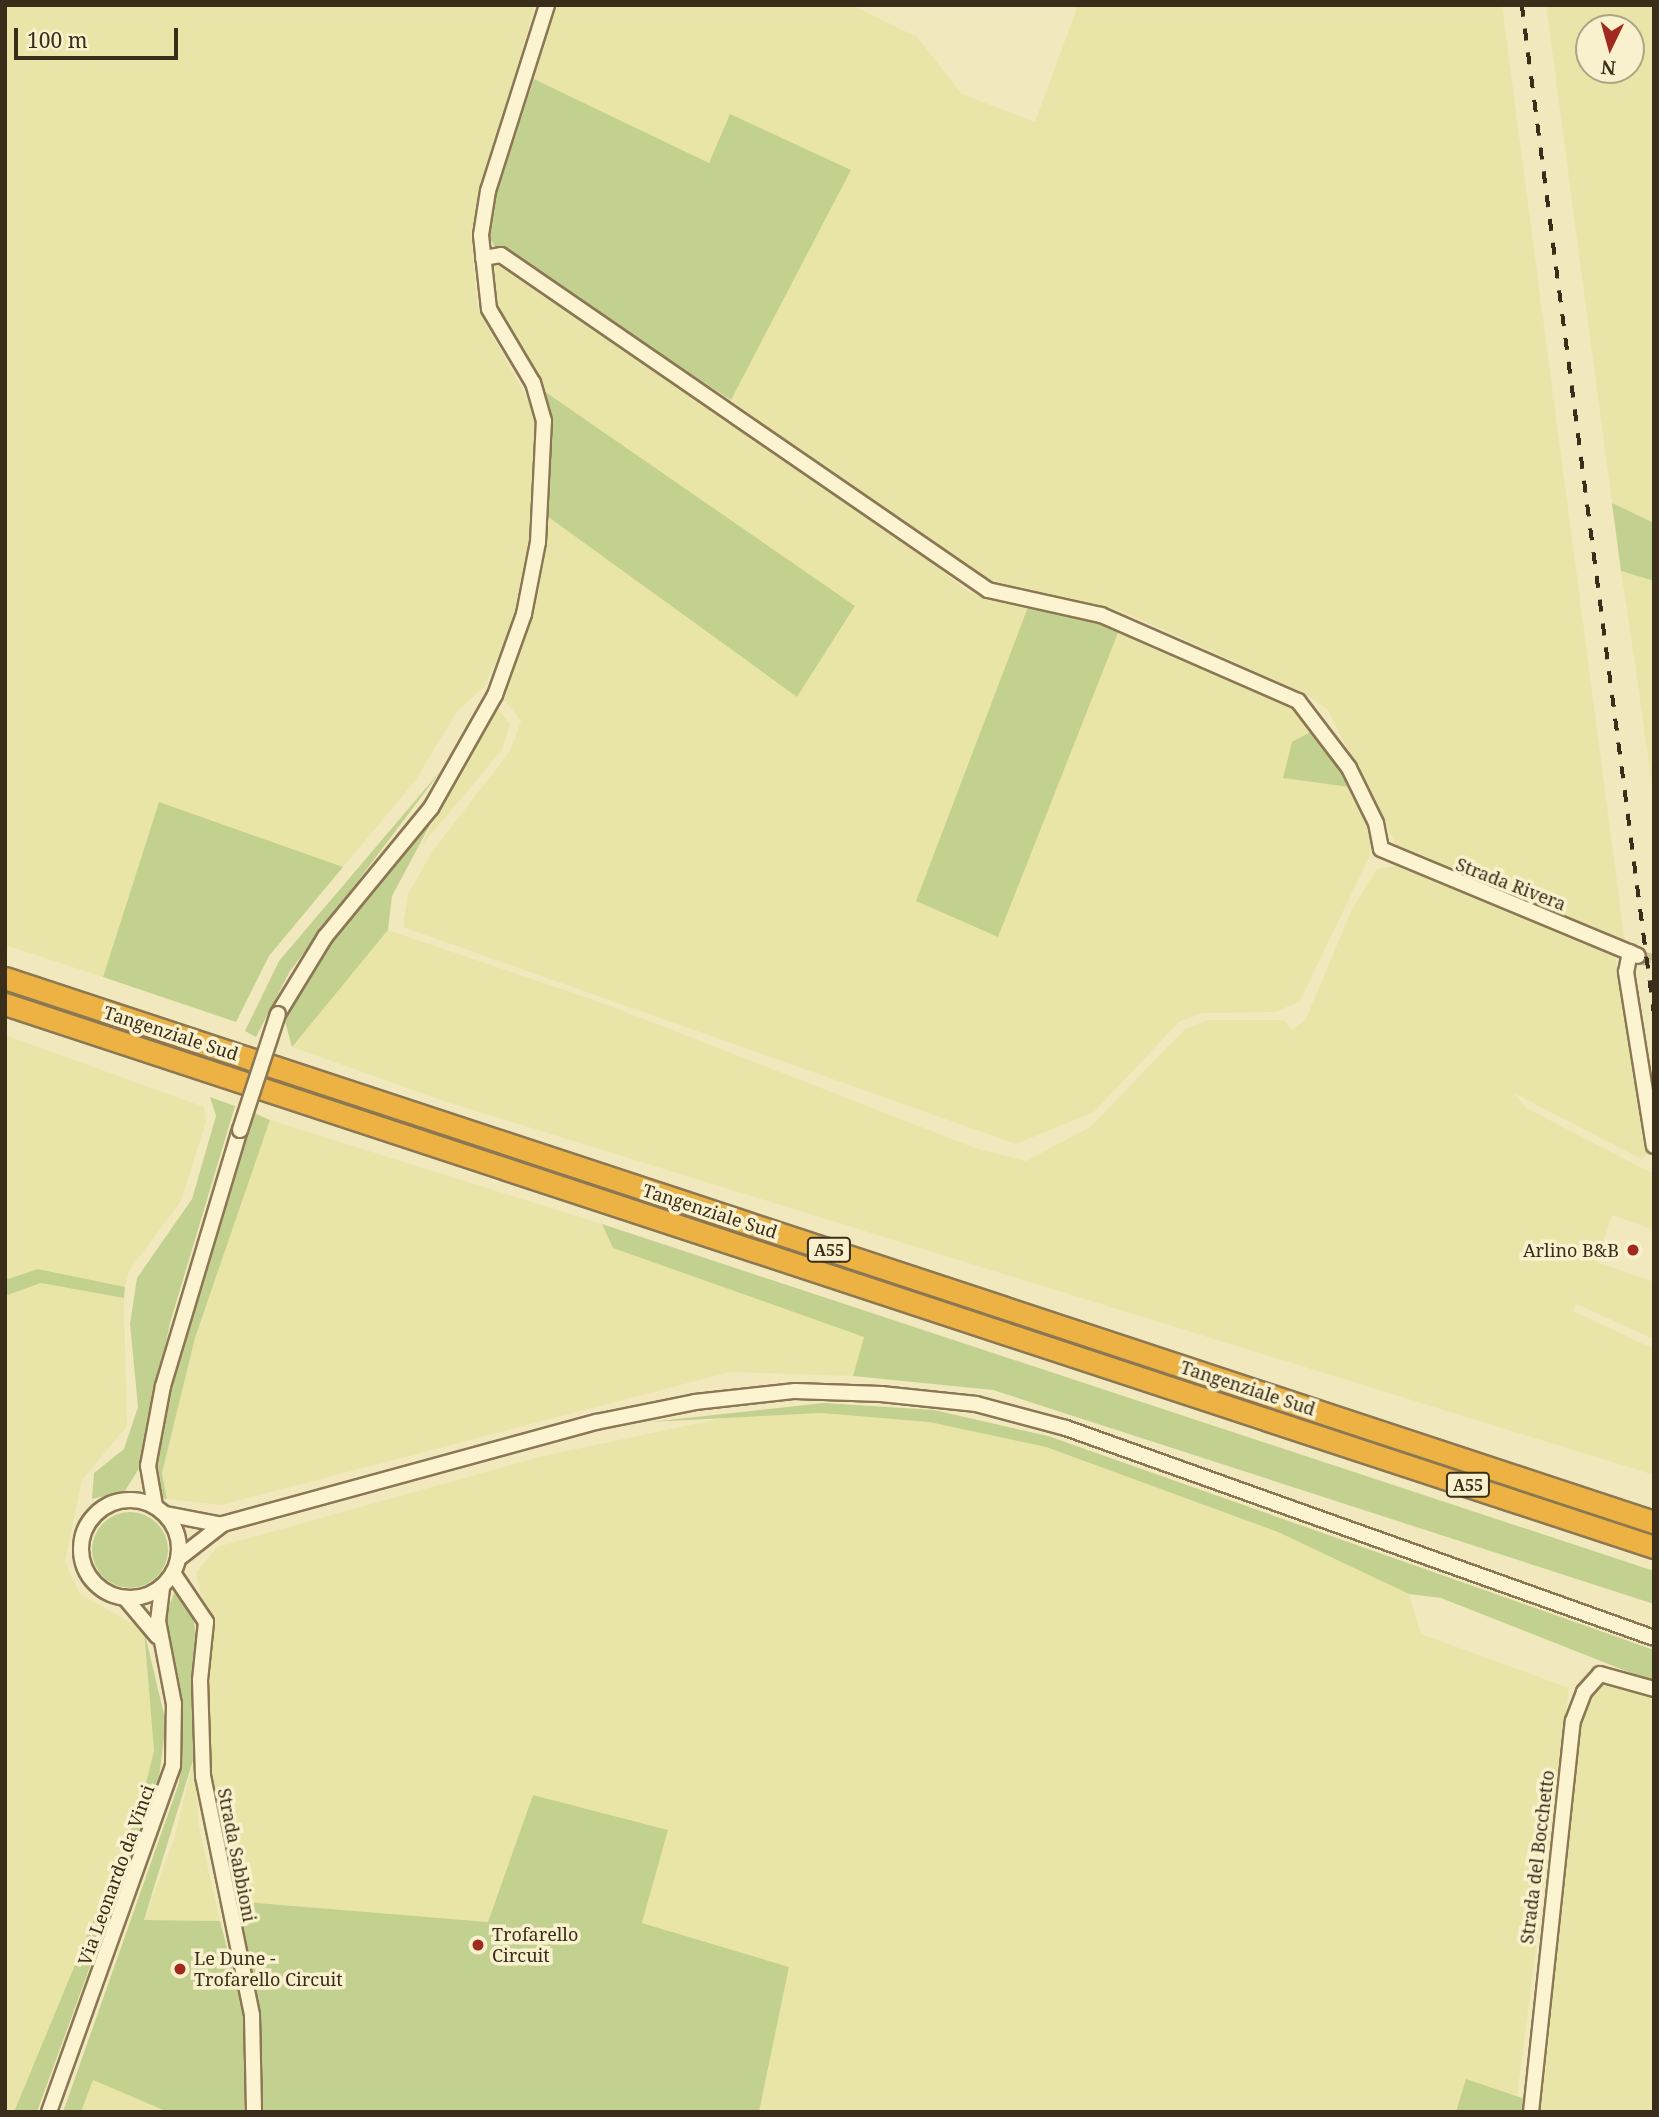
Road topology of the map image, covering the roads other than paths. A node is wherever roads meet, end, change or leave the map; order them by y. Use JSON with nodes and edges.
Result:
{"nodes":[{"id":1,"x":547,"y":5,"type":"edge"},
{"id":2,"x":483,"y":258,"type":"junction"},
{"id":3,"x":5,"y":978,"type":"edge"},
{"id":4,"x":5,"y":1004,"type":"edge"},
{"id":5,"x":1654,"y":1146,"type":"edge"},
{"id":6,"x":148,"y":1466,"type":"junction"},
{"id":7,"x":125,"y":1499,"type":"junction"},
{"id":8,"x":160,"y":1510,"type":"junction"},
{"id":9,"x":1654,"y":1522,"type":"edge"},
{"id":10,"x":223,"y":1524,"type":"junction"},
{"id":11,"x":1654,"y":1547,"type":"edge"},
{"id":12,"x":178,"y":1559,"type":"junction"},
{"id":13,"x":173,"y":1573,"type":"junction"},
{"id":14,"x":162,"y":1587,"type":"junction"},
{"id":15,"x":125,"y":1598,"type":"junction"},
{"id":16,"x":1654,"y":1637,"type":"edge"},
{"id":17,"x":162,"y":1643,"type":"junction"},
{"id":18,"x":1654,"y":1689,"type":"edge"},
{"id":19,"x":48,"y":2112,"type":"edge"},
{"id":20,"x":254,"y":2112,"type":"edge"},
{"id":21,"x":1531,"y":2112,"type":"edge"}],
"edges":[{"from":1,"to":2,"type":"street"},
{"from":2,"to":5,"type":"street","name":"Strada Rivera"},
{"from":2,"to":6,"type":"street","bridge":true},
{"from":3,"to":9,"type":"highway","name":"Tangenziale Sud","number":"A55"},
{"from":4,"to":11,"type":"highway","name":"Tangenziale Sud","number":"A55"},
{"from":6,"to":7,"type":"street"},
{"from":6,"to":8,"type":"street"},
{"from":7,"to":8,"type":"street"},
{"from":7,"to":15,"type":"street"},
{"from":8,"to":10,"type":"street"},
{"from":8,"to":12,"type":"street"},
{"from":10,"to":12,"type":"street"},
{"from":10,"to":16,"type":"street"},
{"from":12,"to":13,"type":"street"},
{"from":13,"to":14,"type":"street"},
{"from":13,"to":20,"type":"street","name":"Strada Sabbioni"},
{"from":14,"to":15,"type":"street"},
{"from":14,"to":17,"type":"street","name":"Via Leonardo da Vinci"},
{"from":15,"to":17,"type":"street","name":"Via Leonardo da Vinci"},
{"from":17,"to":19,"type":"street","name":"Via Leonardo da Vinci"},
{"from":18,"to":21,"type":"street","name":"Strada del Bocchetto"}]}
